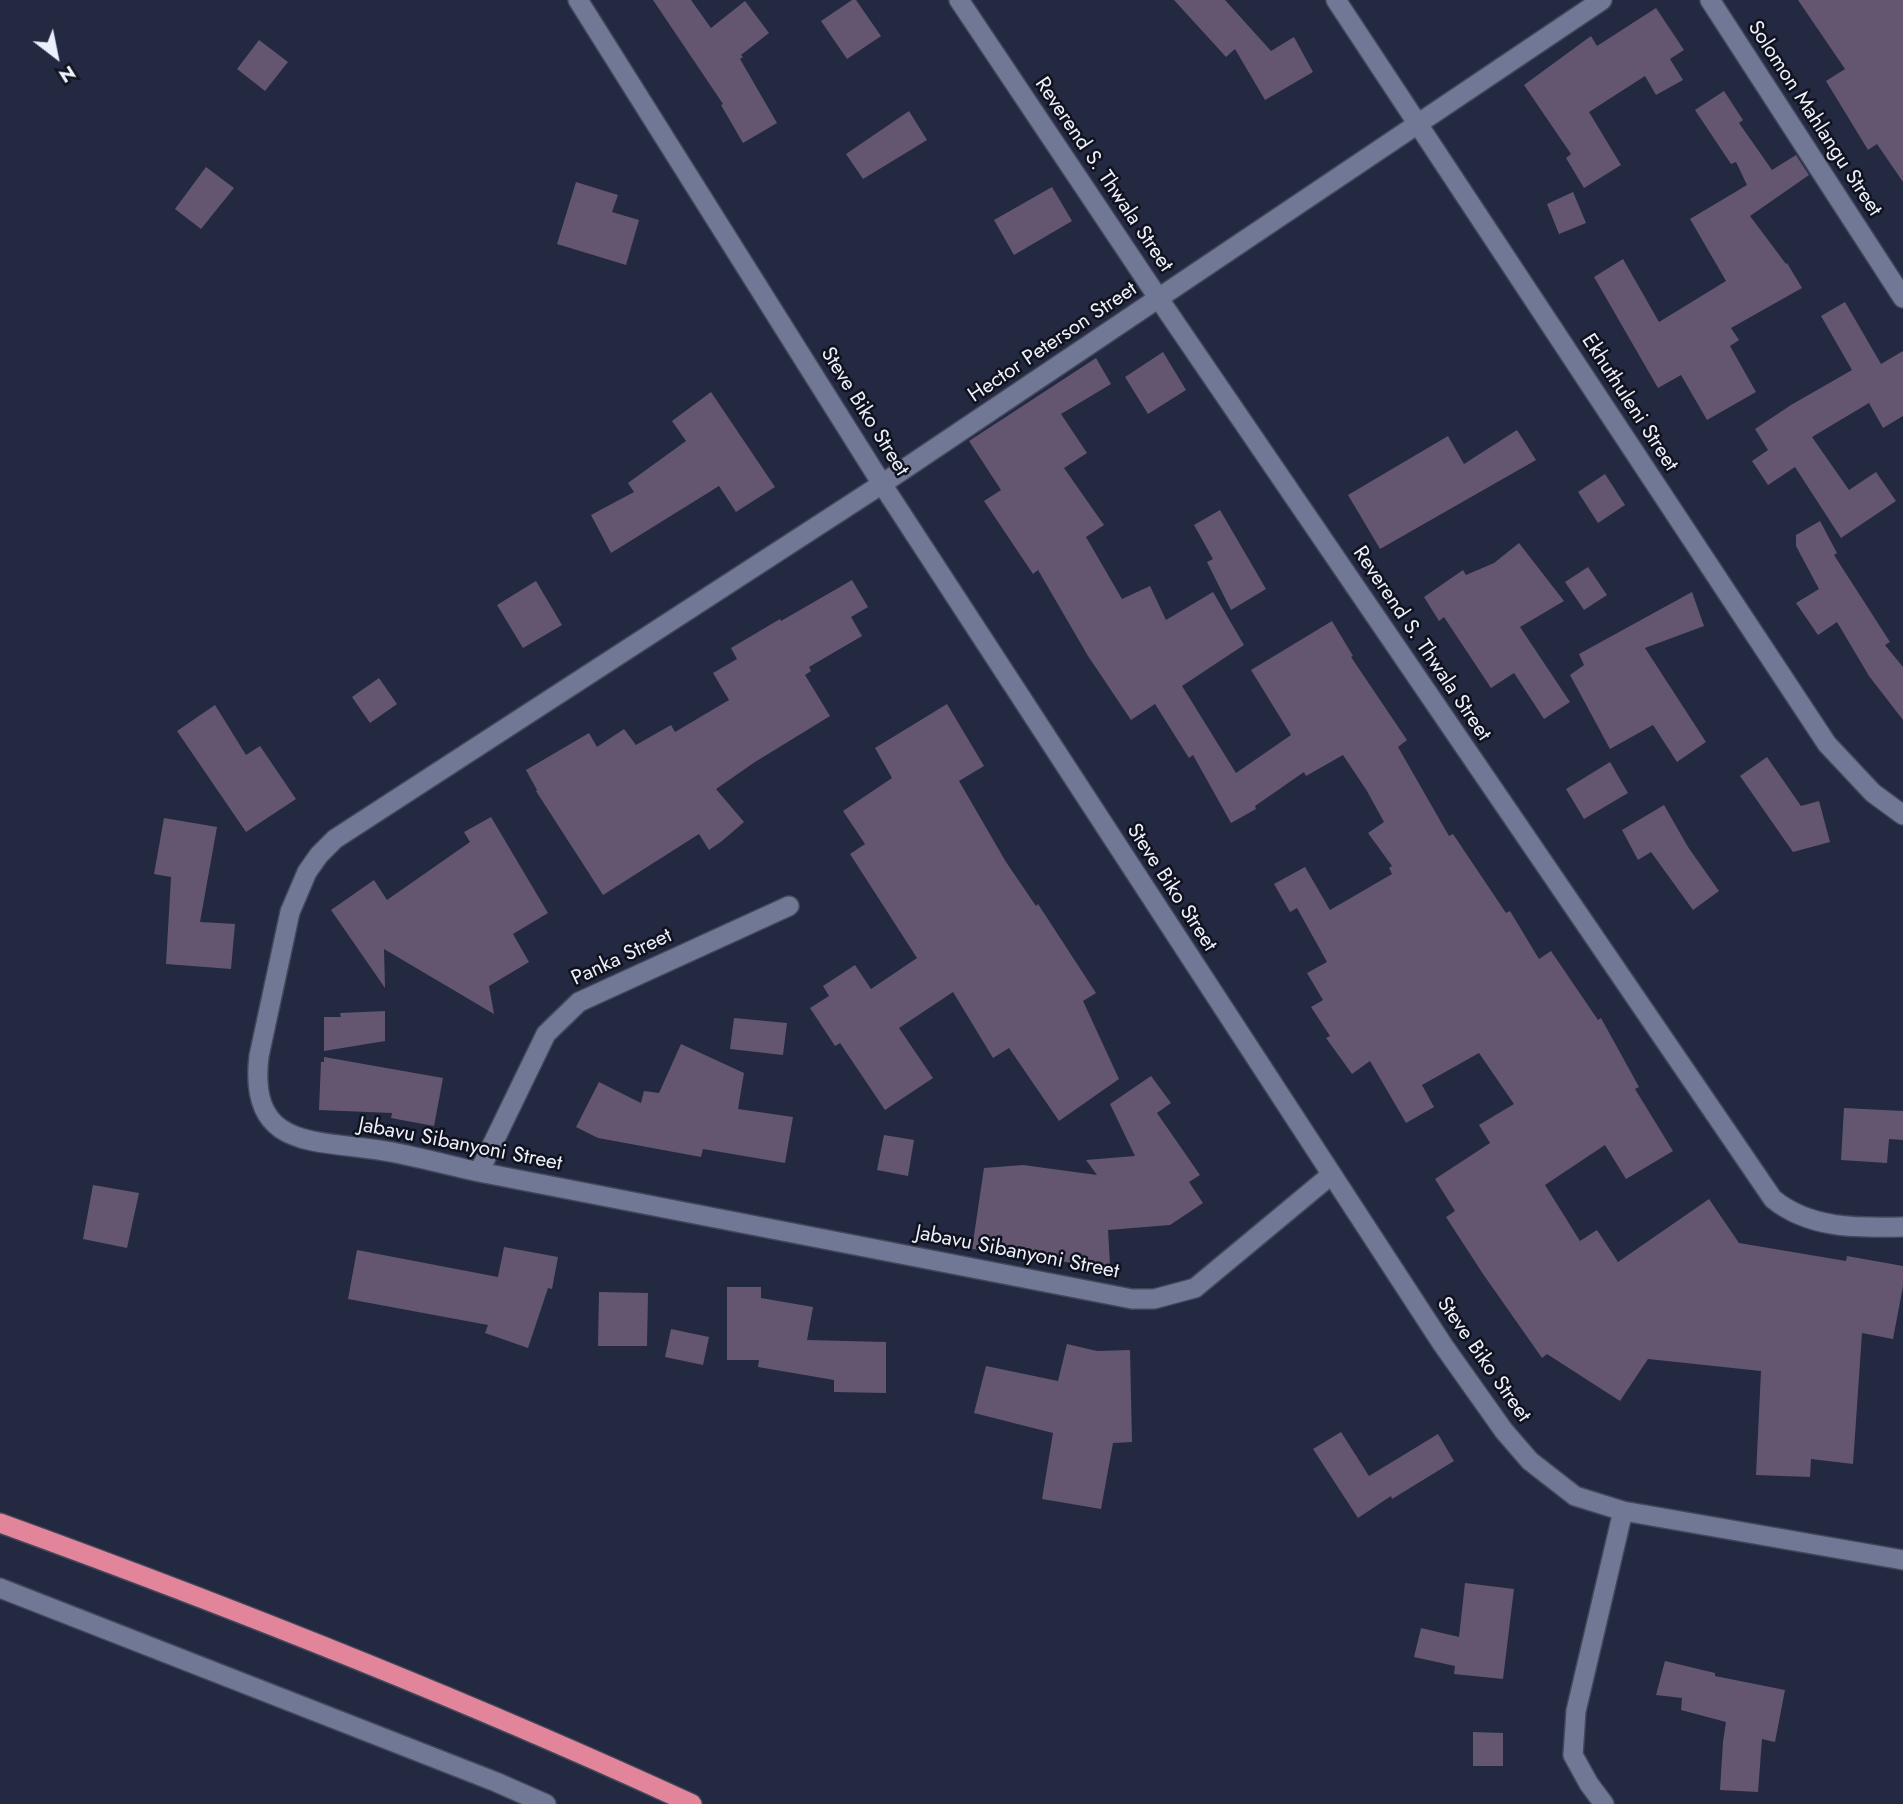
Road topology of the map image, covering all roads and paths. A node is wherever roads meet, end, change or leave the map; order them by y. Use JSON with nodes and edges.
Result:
{"nodes":[{"id":1,"x":578,"y":0,"type":"edge"},
{"id":2,"x":959,"y":0,"type":"edge"},
{"id":3,"x":1336,"y":0,"type":"edge"},
{"id":4,"x":1602,"y":0,"type":"edge"},
{"id":5,"x":1710,"y":0,"type":"edge"},
{"id":6,"x":1417,"y":123,"type":"junction"},
{"id":7,"x":1903,"y":298,"type":"edge"},
{"id":8,"x":1159,"y":299,"type":"junction"},
{"id":9,"x":882,"y":484,"type":"junction"},
{"id":10,"x":700,"y":603,"type":"joint"},
{"id":11,"x":1903,"y":815,"type":"edge"},
{"id":12,"x":789,"y":906,"type":"dead end"},
{"id":13,"x":479,"y":1172,"type":"junction"},
{"id":14,"x":1331,"y":1175,"type":"junction"},
{"id":15,"x":1903,"y":1227,"type":"edge"},
{"id":16,"x":1623,"y":1511,"type":"junction"},
{"id":17,"x":0,"y":1523,"type":"edge"},
{"id":18,"x":1903,"y":1560,"type":"edge"},
{"id":19,"x":0,"y":1588,"type":"edge"},
{"id":20,"x":546,"y":1804,"type":"edge"},
{"id":21,"x":692,"y":1804,"type":"edge"},
{"id":22,"x":1604,"y":1804,"type":"edge"}],
"edges":[{"from":1,"to":9,"type":"street","name":"Steve Biko Street"},
{"from":2,"to":8,"type":"street","name":"Reverend S. Thwala Street"},
{"from":3,"to":6,"type":"street","name":"Ekhuthuleni Street"},
{"from":4,"to":6,"type":"street","name":"Hector Peterson Street"},
{"from":5,"to":7,"type":"street","name":"Solomon Mahlangu Street"},
{"from":6,"to":8,"type":"street","name":"Hector Peterson Street"},
{"from":6,"to":11,"type":"street","name":"Ekhuthuleni Street"},
{"from":8,"to":9,"type":"street","name":"Hector Peterson Street"},
{"from":8,"to":15,"type":"street","name":"Reverend S. Thwala Street"},
{"from":9,"to":10,"type":"street","name":"Hector Peterson Street"},
{"from":9,"to":14,"type":"street","name":"Steve Biko Street"},
{"from":10,"to":13,"type":"street","name":"Jabavu Sibanyoni Street"},
{"from":12,"to":13,"type":"street","name":"Panka Street"},
{"from":13,"to":14,"type":"street","name":"Jabavu Sibanyoni Street"},
{"from":14,"to":16,"type":"street","name":"Steve Biko Street"},
{"from":16,"to":18,"type":"street","name":"Steve Biko Street"},
{"from":16,"to":22,"type":"street"},
{"from":17,"to":21,"type":"highway"},
{"from":19,"to":20,"type":"street"}]}
